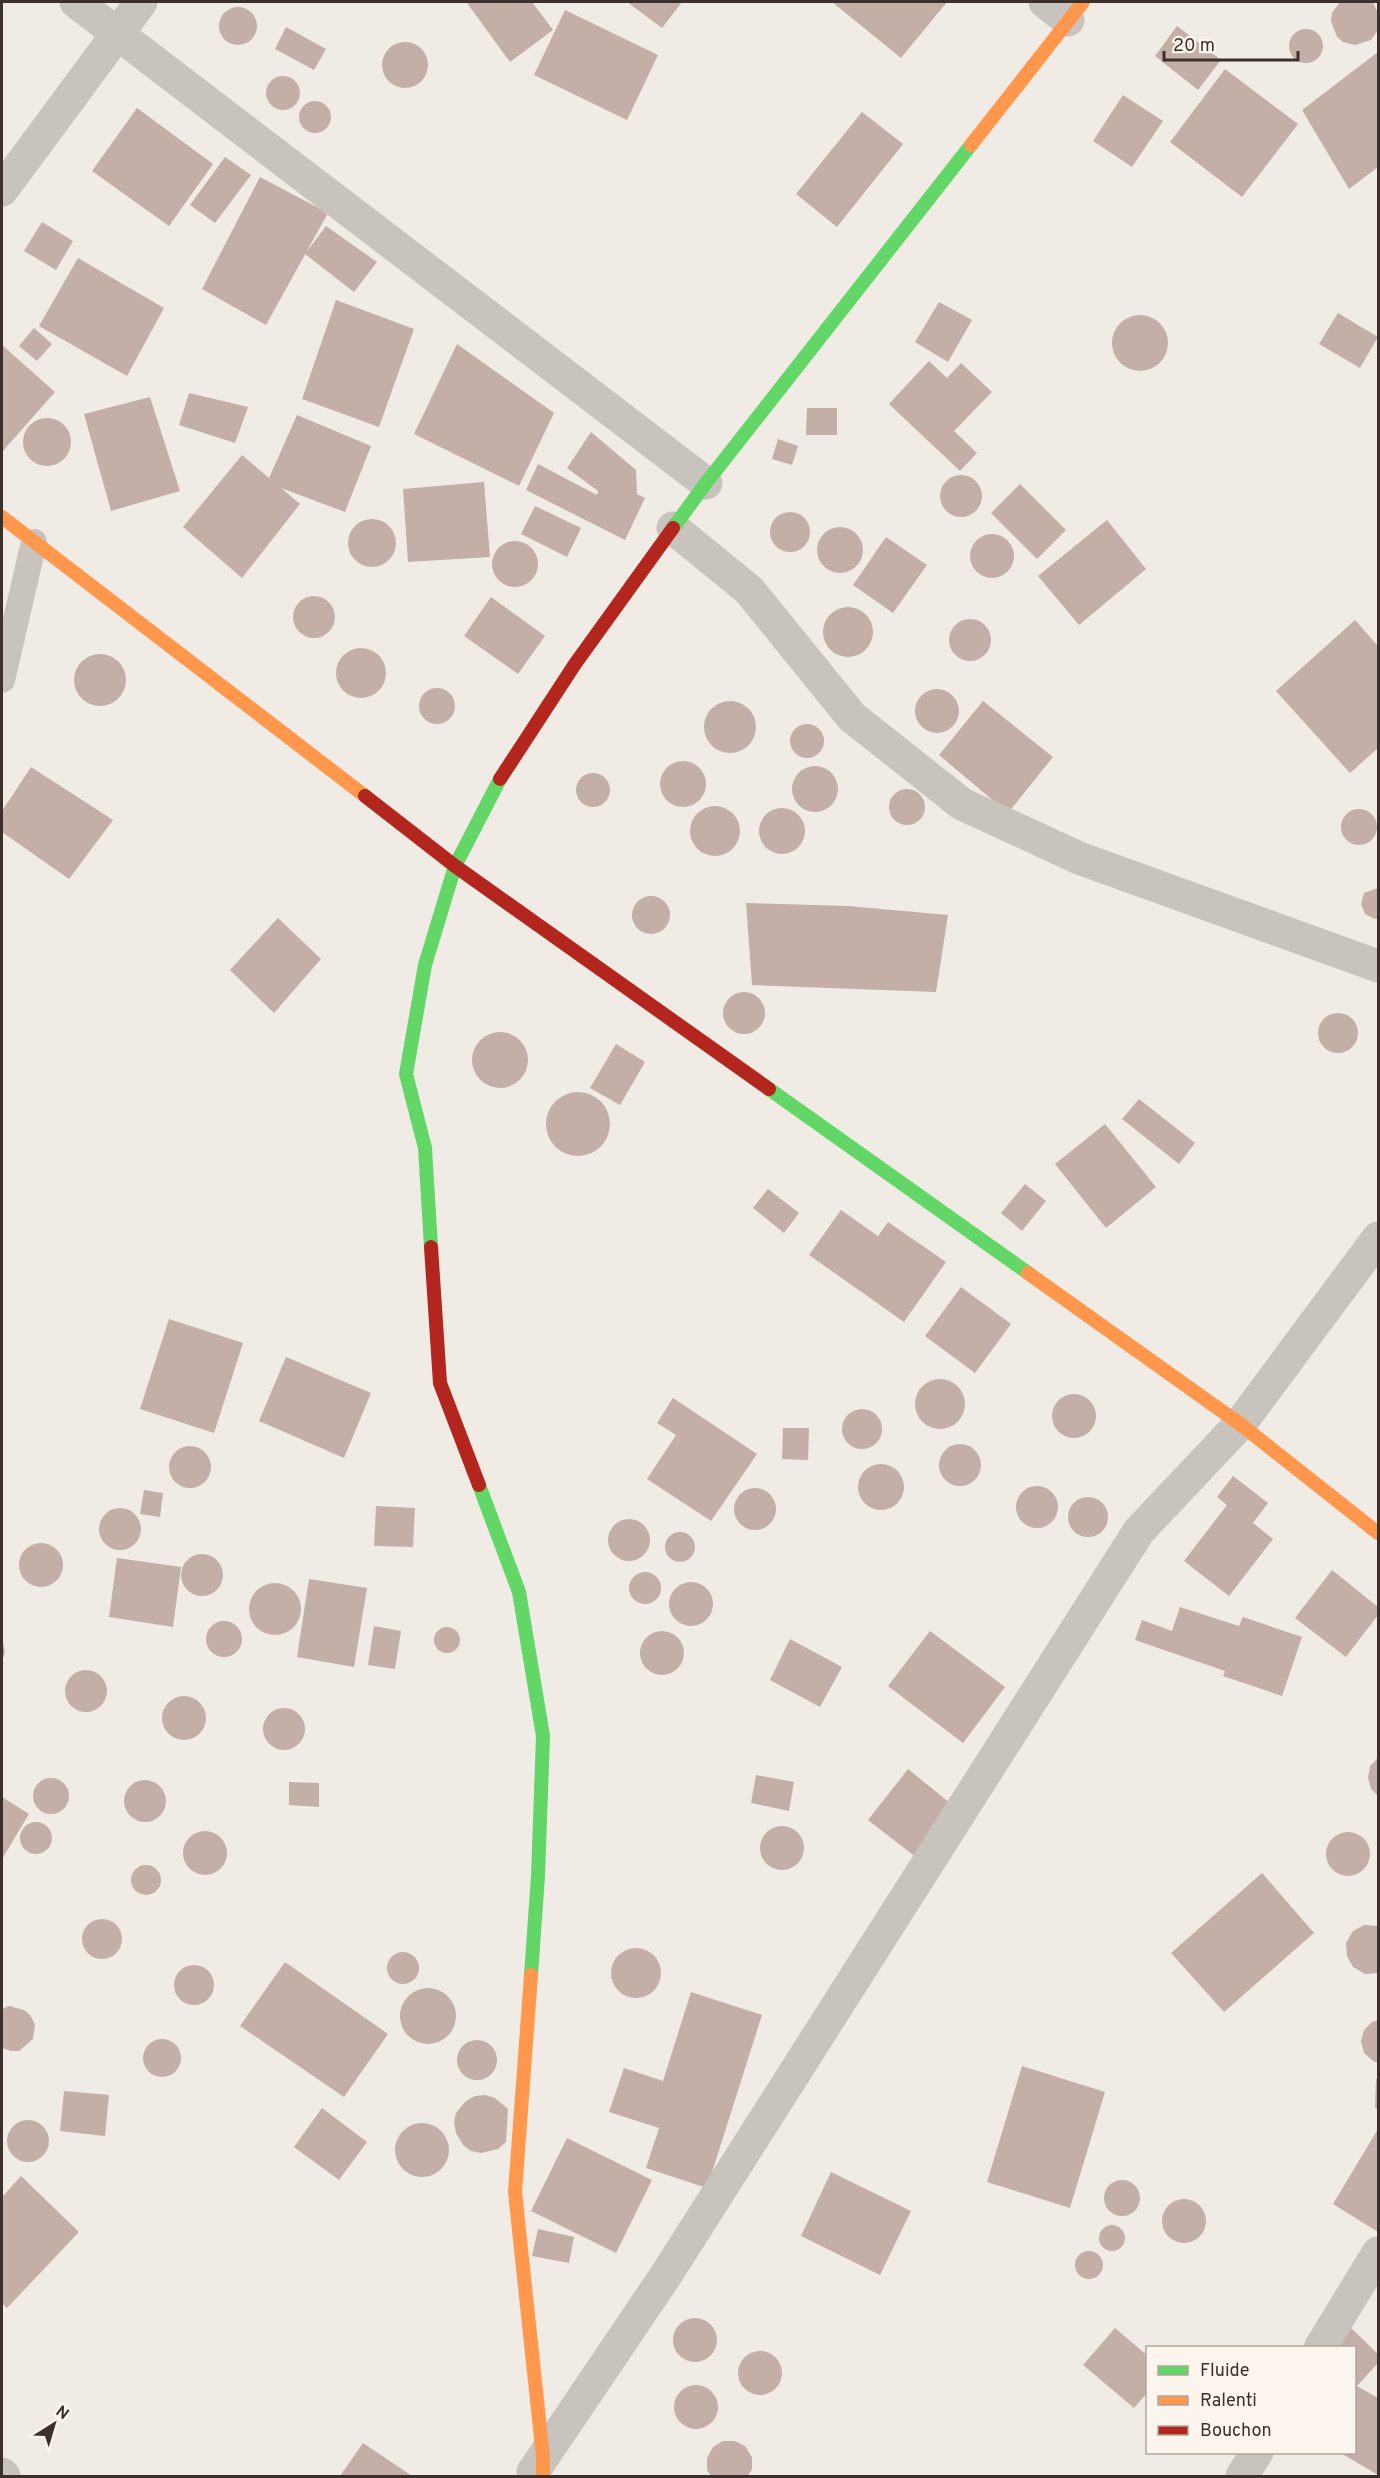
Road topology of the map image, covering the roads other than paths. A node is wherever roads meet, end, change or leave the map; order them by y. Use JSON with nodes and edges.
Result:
{"nodes":[{"id":1,"x":76,"y":2,"type":"edge"},
{"id":2,"x":141,"y":2,"type":"edge"},
{"id":3,"x":1065,"y":8,"type":"edge"},
{"id":4,"x":117,"y":32,"type":"junction"},
{"id":5,"x":2,"y":190,"type":"edge"},
{"id":6,"x":706,"y":483,"type":"junction"},
{"id":7,"x":2,"y":517,"type":"edge"},
{"id":8,"x":673,"y":528,"type":"junction"},
{"id":9,"x":34,"y":542,"type":"junction"},
{"id":10,"x":2,"y":680,"type":"edge"},
{"id":11,"x":455,"y":866,"type":"junction"},
{"id":12,"x":1378,"y":966,"type":"edge"},
{"id":13,"x":1378,"y":1238,"type":"edge"},
{"id":14,"x":1240,"y":1424,"type":"junction"},
{"id":15,"x":1378,"y":1533,"type":"edge"},
{"id":16,"x":1373,"y":2276,"type":"edge"},
{"id":17,"x":1321,"y":2346,"type":"edge"},
{"id":18,"x":1256,"y":2454,"type":"edge"},
{"id":19,"x":538,"y":2470,"type":"edge"},
{"id":20,"x":1242,"y":2476,"type":"edge"}],
"edges":[{"from":1,"to":4,"type":"street"},
{"from":2,"to":4,"type":"street"},
{"from":3,"to":6,"type":"street"},
{"from":4,"to":5,"type":"street"},
{"from":4,"to":6,"type":"street"},
{"from":6,"to":8,"type":"street"},
{"from":7,"to":9,"type":"street"},
{"from":8,"to":11,"type":"street"},
{"from":8,"to":12,"type":"street"},
{"from":9,"to":10,"type":"lane"},
{"from":9,"to":11,"type":"street"},
{"from":11,"to":14,"type":"street"},
{"from":11,"to":19,"type":"street"},
{"from":13,"to":14,"type":"street"},
{"from":14,"to":15,"type":"street"},
{"from":14,"to":19,"type":"street"},
{"from":16,"to":17,"type":"street"},
{"from":18,"to":20,"type":"street"}]}
